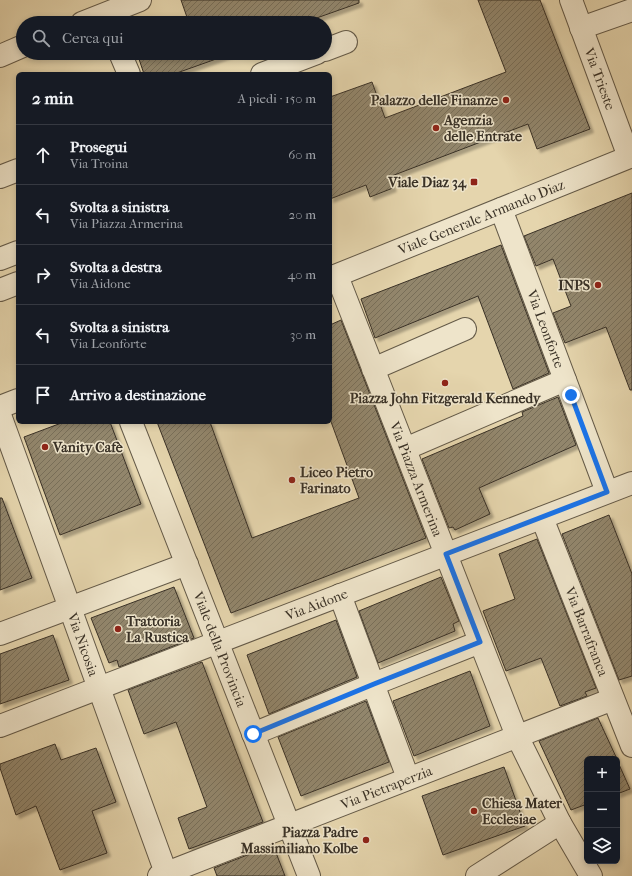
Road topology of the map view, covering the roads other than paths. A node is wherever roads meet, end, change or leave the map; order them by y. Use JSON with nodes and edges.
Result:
{"nodes":[{"id":1,"x":140,"y":0,"type":"edge"},
{"id":2,"x":575,"y":1,"type":"edge"},
{"id":3,"x":632,"y":10,"type":"edge"},
{"id":4,"x":111,"y":16,"type":"edge"},
{"id":5,"x":581,"y":28,"type":"junction"},
{"id":6,"x":346,"y":42,"type":"dead end"},
{"id":7,"x":332,"y":47,"type":"edge"},
{"id":8,"x":16,"y":49,"type":"edge"},
{"id":9,"x":0,"y":56,"type":"edge"},
{"id":10,"x":123,"y":60,"type":"edge"},
{"id":11,"x":299,"y":60,"type":"edge"},
{"id":12,"x":128,"y":72,"type":"edge"},
{"id":13,"x":267,"y":72,"type":"edge"},
{"id":14,"x":631,"y":159,"type":"edge"},
{"id":15,"x":16,"y":171,"type":"edge"},
{"id":16,"x":0,"y":177,"type":"edge"},
{"id":17,"x":501,"y":209,"type":"junction"},
{"id":18,"x":16,"y":253,"type":"edge"},
{"id":19,"x":0,"y":259,"type":"edge"},
{"id":20,"x":333,"y":277,"type":"edge"},
{"id":21,"x":16,"y":284,"type":"edge"},
{"id":22,"x":0,"y":290,"type":"edge"},
{"id":23,"x":465,"y":329,"type":"dead end"},
{"id":24,"x":373,"y":369,"type":"junction"},
{"id":25,"x":565,"y":380,"type":"junction"},
{"id":26,"x":16,"y":401,"type":"edge"},
{"id":27,"x":0,"y":407,"type":"edge"},
{"id":28,"x":0,"y":415,"type":"edge"},
{"id":29,"x":133,"y":424,"type":"edge"},
{"id":30,"x":405,"y":449,"type":"junction"},
{"id":31,"x":632,"y":483,"type":"edge"},
{"id":32,"x":607,"y":492,"type":"junction"},
{"id":33,"x":542,"y":518,"type":"junction"},
{"id":34,"x":446,"y":554,"type":"junction"},
{"id":35,"x":187,"y":564,"type":"junction"},
{"id":36,"x":340,"y":595,"type":"junction"},
{"id":37,"x":70,"y":608,"type":"junction"},
{"id":38,"x":0,"y":634,"type":"edge"},
{"id":39,"x":217,"y":642,"type":"junction"},
{"id":40,"x":480,"y":642,"type":"junction"},
{"id":41,"x":374,"y":684,"type":"junction"},
{"id":42,"x":99,"y":688,"type":"junction"},
{"id":43,"x":613,"y":698,"type":"junction"},
{"id":44,"x":0,"y":726,"type":"edge"},
{"id":45,"x":253,"y":734,"type":"junction"},
{"id":46,"x":517,"y":736,"type":"junction"},
{"id":47,"x":632,"y":746,"type":"edge"},
{"id":48,"x":408,"y":778,"type":"junction"},
{"id":49,"x":560,"y":823,"type":"junction"},
{"id":50,"x":288,"y":826,"type":"junction"},
{"id":51,"x":162,"y":875,"type":"edge"},
{"id":52,"x":309,"y":876,"type":"edge"},
{"id":53,"x":477,"y":876,"type":"edge"},
{"id":54,"x":591,"y":876,"type":"edge"}],
"edges":[{"from":1,"to":4,"type":"street"},
{"from":2,"to":5,"type":"street","name":"Via Trieste"},
{"from":3,"to":5,"type":"street"},
{"from":5,"to":14,"type":"street","name":"Via Trieste"},
{"from":6,"to":7,"type":"street"},
{"from":8,"to":9,"type":"street"},
{"from":10,"to":12,"type":"street"},
{"from":11,"to":13,"type":"street"},
{"from":14,"to":17,"type":"street","name":"Viale Generale Armando Diaz"},
{"from":15,"to":16,"type":"street"},
{"from":17,"to":20,"type":"street","name":"Viale Generale Armando Diaz"},
{"from":17,"to":25,"type":"street","name":"Via Leonforte"},
{"from":18,"to":19,"type":"street"},
{"from":20,"to":24,"type":"street","name":"Via Piazza Armerina"},
{"from":21,"to":22,"type":"street"},
{"from":23,"to":24,"type":"street"},
{"from":24,"to":30,"type":"street","name":"Via Piazza Armerina"},
{"from":25,"to":30,"type":"street"},
{"from":25,"to":32,"type":"street","name":"Via Leonforte"},
{"from":26,"to":27,"type":"street"},
{"from":28,"to":37,"type":"street","name":"Via Nicosia"},
{"from":29,"to":35,"type":"street","name":"Viale della Provincia"},
{"from":30,"to":34,"type":"street","name":"Via Piazza Armerina"},
{"from":31,"to":32,"type":"street","name":"Via Aidone"},
{"from":32,"to":33,"type":"street","name":"Via Aidone"},
{"from":33,"to":34,"type":"street","name":"Via Aidone"},
{"from":33,"to":43,"type":"street","name":"Via Barrafranca"},
{"from":34,"to":36,"type":"street","name":"Via Aidone"},
{"from":34,"to":40,"type":"street","name":"Via Piazza Armerina"},
{"from":35,"to":37,"type":"street"},
{"from":35,"to":39,"type":"street","name":"Viale della Provincia"},
{"from":36,"to":39,"type":"street","name":"Via Aidone"},
{"from":36,"to":41,"type":"street"},
{"from":37,"to":38,"type":"street"},
{"from":37,"to":42,"type":"street","name":"Via Nicosia"},
{"from":39,"to":42,"type":"street","name":"Via Aidone"},
{"from":39,"to":45,"type":"street","name":"Viale della Provincia"},
{"from":40,"to":41,"type":"street"},
{"from":40,"to":46,"type":"street","name":"Via Piazza Armerina"},
{"from":41,"to":45,"type":"street"},
{"from":41,"to":48,"type":"street"},
{"from":42,"to":44,"type":"street","name":"Via Aidone"},
{"from":42,"to":51,"type":"street","name":"Via Nicosia"},
{"from":43,"to":46,"type":"street","name":"Via Pietraperzia"},
{"from":43,"to":47,"type":"street","name":"Via Barrafranca"},
{"from":45,"to":50,"type":"street","name":"Viale della Provincia"},
{"from":46,"to":48,"type":"street","name":"Via Pietraperzia"},
{"from":46,"to":49,"type":"street","name":"Via Piazza Armerina"},
{"from":48,"to":50,"type":"street","name":"Via Pietraperzia"},
{"from":49,"to":53,"type":"street"},
{"from":49,"to":54,"type":"street","name":"Via Piazza Armerina"},
{"from":50,"to":51,"type":"street","name":"Via Pietraperzia"},
{"from":50,"to":52,"type":"street","name":"Viale della Provincia"}]}
